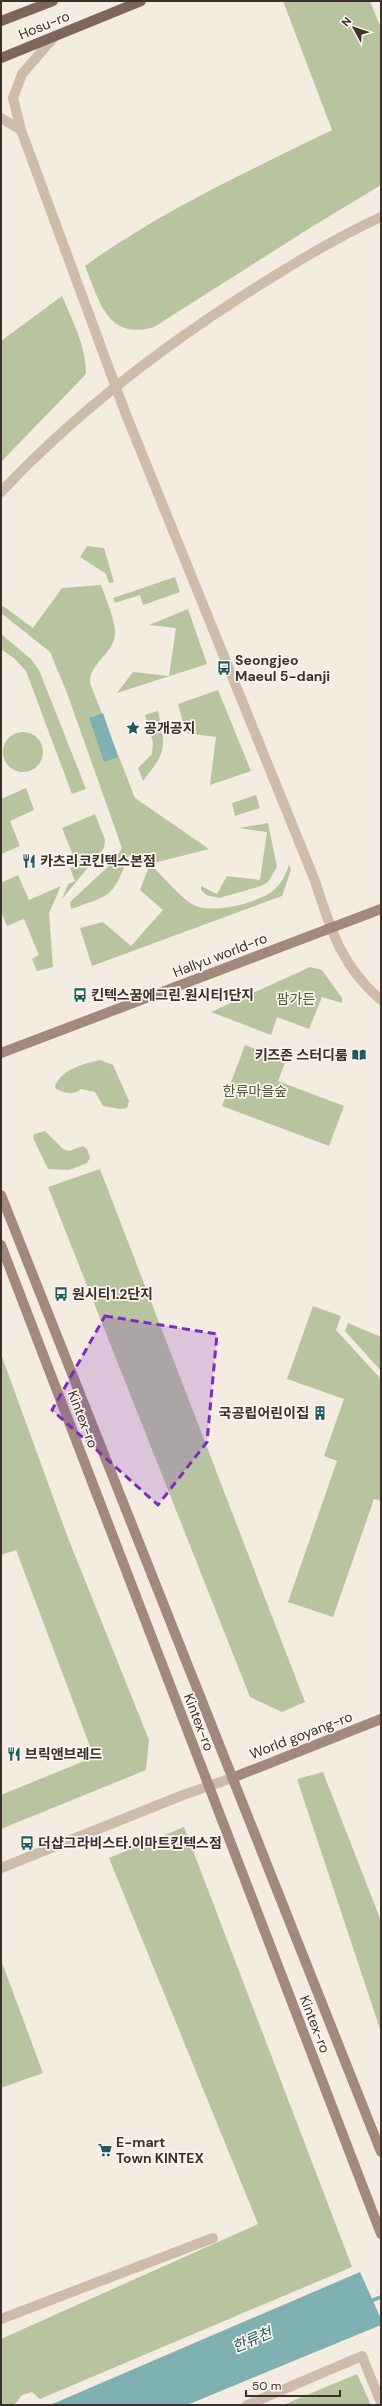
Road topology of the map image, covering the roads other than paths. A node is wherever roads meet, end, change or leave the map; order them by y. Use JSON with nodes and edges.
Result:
{"nodes":[{"id":1,"x":53,"y":1,"type":"edge"},
{"id":2,"x":141,"y":1,"type":"edge"},
{"id":3,"x":1,"y":21,"type":"edge"},
{"id":4,"x":55,"y":36,"type":"junction"},
{"id":5,"x":1,"y":58,"type":"edge"},
{"id":6,"x":1,"y":118,"type":"edge"},
{"id":7,"x":21,"y":130,"type":"junction"},
{"id":8,"x":381,"y":217,"type":"edge"},
{"id":9,"x":115,"y":386,"type":"junction"},
{"id":10,"x":1,"y":492,"type":"edge"},
{"id":11,"x":381,"y":909,"type":"edge"},
{"id":12,"x":330,"y":928,"type":"junction"},
{"id":13,"x":381,"y":1000,"type":"edge"},
{"id":14,"x":1,"y":1053,"type":"edge"},
{"id":15,"x":1,"y":1195,"type":"edge"},
{"id":16,"x":1,"y":1245,"type":"edge"},
{"id":17,"x":381,"y":1719,"type":"edge"},
{"id":18,"x":232,"y":1778,"type":"junction"},
{"id":19,"x":208,"y":1786,"type":"junction"},
{"id":20,"x":1,"y":1868,"type":"edge"},
{"id":21,"x":381,"y":2152,"type":"edge"},
{"id":22,"x":381,"y":2234,"type":"edge"},
{"id":23,"x":213,"y":2238,"type":"dead end"},
{"id":24,"x":1,"y":2319,"type":"edge"},
{"id":25,"x":381,"y":2402,"type":"edge"},
{"id":26,"x":247,"y":2405,"type":"edge"}],
"edges":[{"from":1,"to":3,"type":"main road","name":"Hosu-ro"},
{"from":2,"to":4,"type":"main road","name":"Hosu-ro"},
{"from":4,"to":5,"type":"main road","name":"Hosu-ro"},
{"from":4,"to":7,"type":"street"},
{"from":6,"to":7,"type":"street"},
{"from":7,"to":9,"type":"street"},
{"from":8,"to":9,"type":"street"},
{"from":9,"to":10,"type":"street"},
{"from":9,"to":12,"type":"street"},
{"from":11,"to":12,"type":"main road","name":"Hallyu world-ro"},
{"from":12,"to":13,"type":"street"},
{"from":12,"to":14,"type":"main road","name":"Hallyu world-ro"},
{"from":15,"to":18,"type":"main road","name":"Kintex-ro"},
{"from":16,"to":19,"type":"main road","name":"Kintex-ro"},
{"from":17,"to":18,"type":"main road","name":"World goyang-ro"},
{"from":18,"to":19,"type":"street"},
{"from":18,"to":21,"type":"main road","name":"Kintex-ro"},
{"from":19,"to":20,"type":"street"},
{"from":19,"to":22,"type":"main road","name":"Kintex-ro"},
{"from":23,"to":24,"type":"street"},
{"from":25,"to":26,"type":"street"}]}
